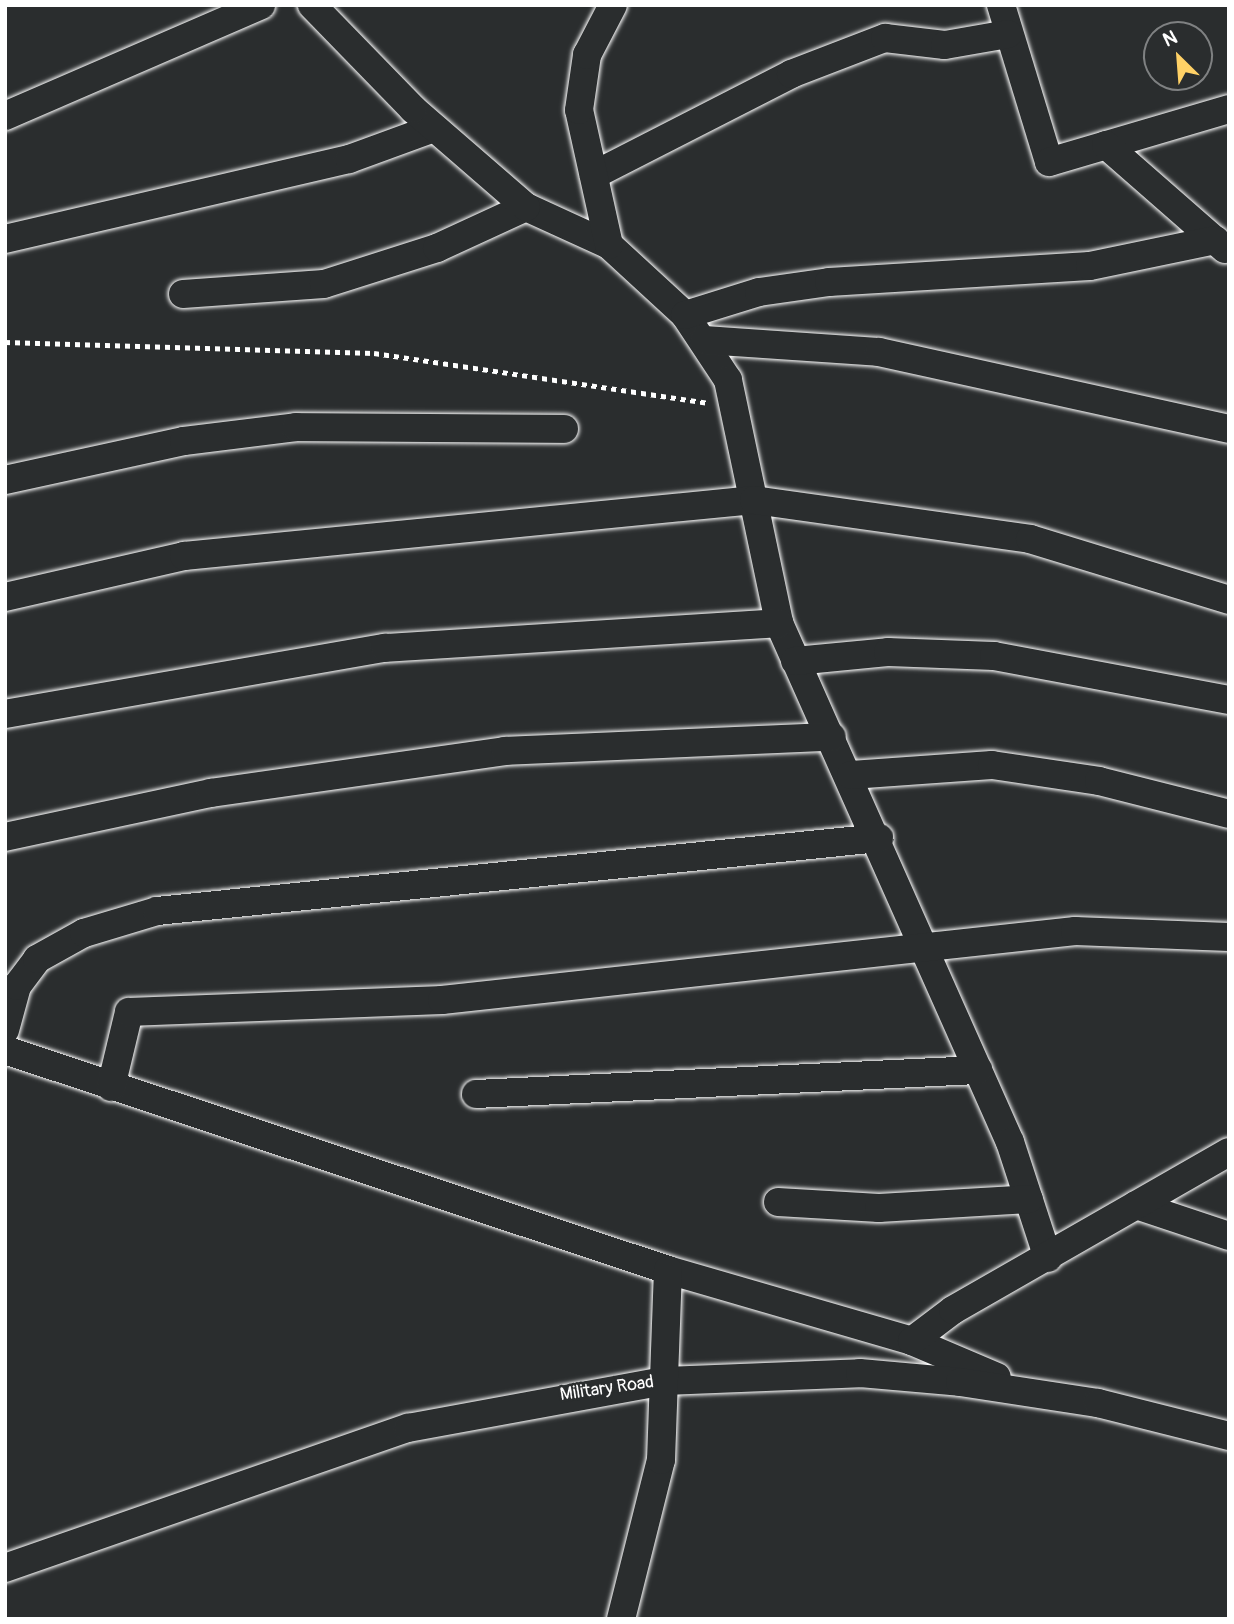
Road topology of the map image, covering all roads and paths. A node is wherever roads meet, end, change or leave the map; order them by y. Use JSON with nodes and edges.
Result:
{"nodes":[{"id":1,"x":261,"y":5,"type":"edge"},
{"id":2,"x":312,"y":5,"type":"edge"},
{"id":3,"x":613,"y":5,"type":"edge"},
{"id":4,"x":1001,"y":5,"type":"edge"},
{"id":5,"x":1008,"y":34,"type":"junction"},
{"id":6,"x":1229,"y":109,"type":"edge"},
{"id":7,"x":5,"y":116,"type":"edge"},
{"id":8,"x":435,"y":128,"type":"junction"},
{"id":9,"x":1105,"y":145,"type":"junction"},
{"id":10,"x":594,"y":175,"type":"junction"},
{"id":11,"x":526,"y":207,"type":"junction"},
{"id":12,"x":5,"y":239,"type":"edge"},
{"id":13,"x":609,"y":245,"type":"junction"},
{"id":14,"x":1222,"y":246,"type":"edge"},
{"id":15,"x":183,"y":294,"type":"dead end"},
{"id":16,"x":685,"y":315,"type":"junction"},
{"id":17,"x":704,"y":340,"type":"junction"},
{"id":18,"x":5,"y":342,"type":"edge"},
{"id":19,"x":733,"y":405,"type":"junction"},
{"id":20,"x":564,"y":429,"type":"dead end"},
{"id":21,"x":1229,"y":429,"type":"edge"},
{"id":22,"x":5,"y":481,"type":"edge"},
{"id":23,"x":754,"y":500,"type":"junction"},
{"id":24,"x":5,"y":597,"type":"edge"},
{"id":25,"x":1229,"y":600,"type":"edge"},
{"id":26,"x":779,"y":623,"type":"junction"},
{"id":27,"x":795,"y":661,"type":"junction"},
{"id":28,"x":1229,"y":700,"type":"edge"},
{"id":29,"x":5,"y":714,"type":"edge"},
{"id":30,"x":832,"y":737,"type":"junction"},
{"id":31,"x":851,"y":775,"type":"junction"},
{"id":32,"x":1229,"y":814,"type":"edge"},
{"id":33,"x":5,"y":837,"type":"edge"},
{"id":34,"x":879,"y":838,"type":"junction"},
{"id":35,"x":1229,"y":937,"type":"edge"},
{"id":36,"x":923,"y":947,"type":"junction"},
{"id":37,"x":5,"y":1030,"type":"edge"},
{"id":38,"x":5,"y":1050,"type":"edge"},
{"id":39,"x":978,"y":1070,"type":"junction"},
{"id":40,"x":111,"y":1087,"type":"junction"},
{"id":41,"x":476,"y":1094,"type":"dead end"},
{"id":42,"x":1229,"y":1152,"type":"edge"},
{"id":43,"x":1029,"y":1199,"type":"junction"},
{"id":44,"x":778,"y":1202,"type":"dead end"},
{"id":45,"x":1136,"y":1205,"type":"junction"},
{"id":46,"x":1229,"y":1236,"type":"edge"},
{"id":47,"x":1048,"y":1258,"type":"junction"},
{"id":48,"x":668,"y":1270,"type":"junction"},
{"id":49,"x":912,"y":1341,"type":"junction"},
{"id":50,"x":665,"y":1381,"type":"junction"},
{"id":51,"x":1029,"y":1391,"type":"junction"},
{"id":52,"x":1229,"y":1436,"type":"edge"},
{"id":53,"x":5,"y":1568,"type":"edge"},
{"id":54,"x":621,"y":1619,"type":"edge"}],
"edges":[{"from":1,"to":7,"type":"street"},
{"from":2,"to":8,"type":"street"},
{"from":3,"to":10,"type":"street"},
{"from":4,"to":5,"type":"street"},
{"from":5,"to":9,"type":"street"},
{"from":5,"to":10,"type":"street"},
{"from":6,"to":9,"type":"street"},
{"from":8,"to":11,"type":"street"},
{"from":8,"to":12,"type":"street"},
{"from":9,"to":14,"type":"street"},
{"from":10,"to":13,"type":"street"},
{"from":11,"to":13,"type":"street"},
{"from":11,"to":15,"type":"street"},
{"from":13,"to":16,"type":"street"},
{"from":14,"to":16,"type":"street"},
{"from":16,"to":17,"type":"street"},
{"from":17,"to":19,"type":"street"},
{"from":17,"to":21,"type":"street"},
{"from":18,"to":19,"type":"path"},
{"from":19,"to":23,"type":"street"},
{"from":20,"to":22,"type":"street"},
{"from":23,"to":24,"type":"street"},
{"from":23,"to":25,"type":"street"},
{"from":23,"to":26,"type":"street"},
{"from":26,"to":27,"type":"street"},
{"from":26,"to":29,"type":"street"},
{"from":27,"to":28,"type":"street"},
{"from":27,"to":30,"type":"street"},
{"from":30,"to":31,"type":"street"},
{"from":30,"to":33,"type":"street"},
{"from":31,"to":32,"type":"street"},
{"from":31,"to":34,"type":"street"},
{"from":34,"to":36,"type":"street"},
{"from":34,"to":37,"type":"street"},
{"from":35,"to":36,"type":"street"},
{"from":36,"to":39,"type":"street"},
{"from":36,"to":40,"type":"street"},
{"from":38,"to":40,"type":"street"},
{"from":39,"to":41,"type":"street"},
{"from":39,"to":43,"type":"street"},
{"from":40,"to":48,"type":"street"},
{"from":42,"to":45,"type":"street"},
{"from":43,"to":44,"type":"street"},
{"from":43,"to":47,"type":"street"},
{"from":45,"to":46,"type":"street"},
{"from":45,"to":47,"type":"street"},
{"from":47,"to":49,"type":"street"},
{"from":48,"to":49,"type":"street"},
{"from":48,"to":50,"type":"street"},
{"from":49,"to":51,"type":"street"},
{"from":50,"to":51,"type":"street","name":"Military Road"},
{"from":50,"to":53,"type":"street","name":"Military Road"},
{"from":50,"to":54,"type":"street"},
{"from":51,"to":52,"type":"street","name":"Military Road"}]}
